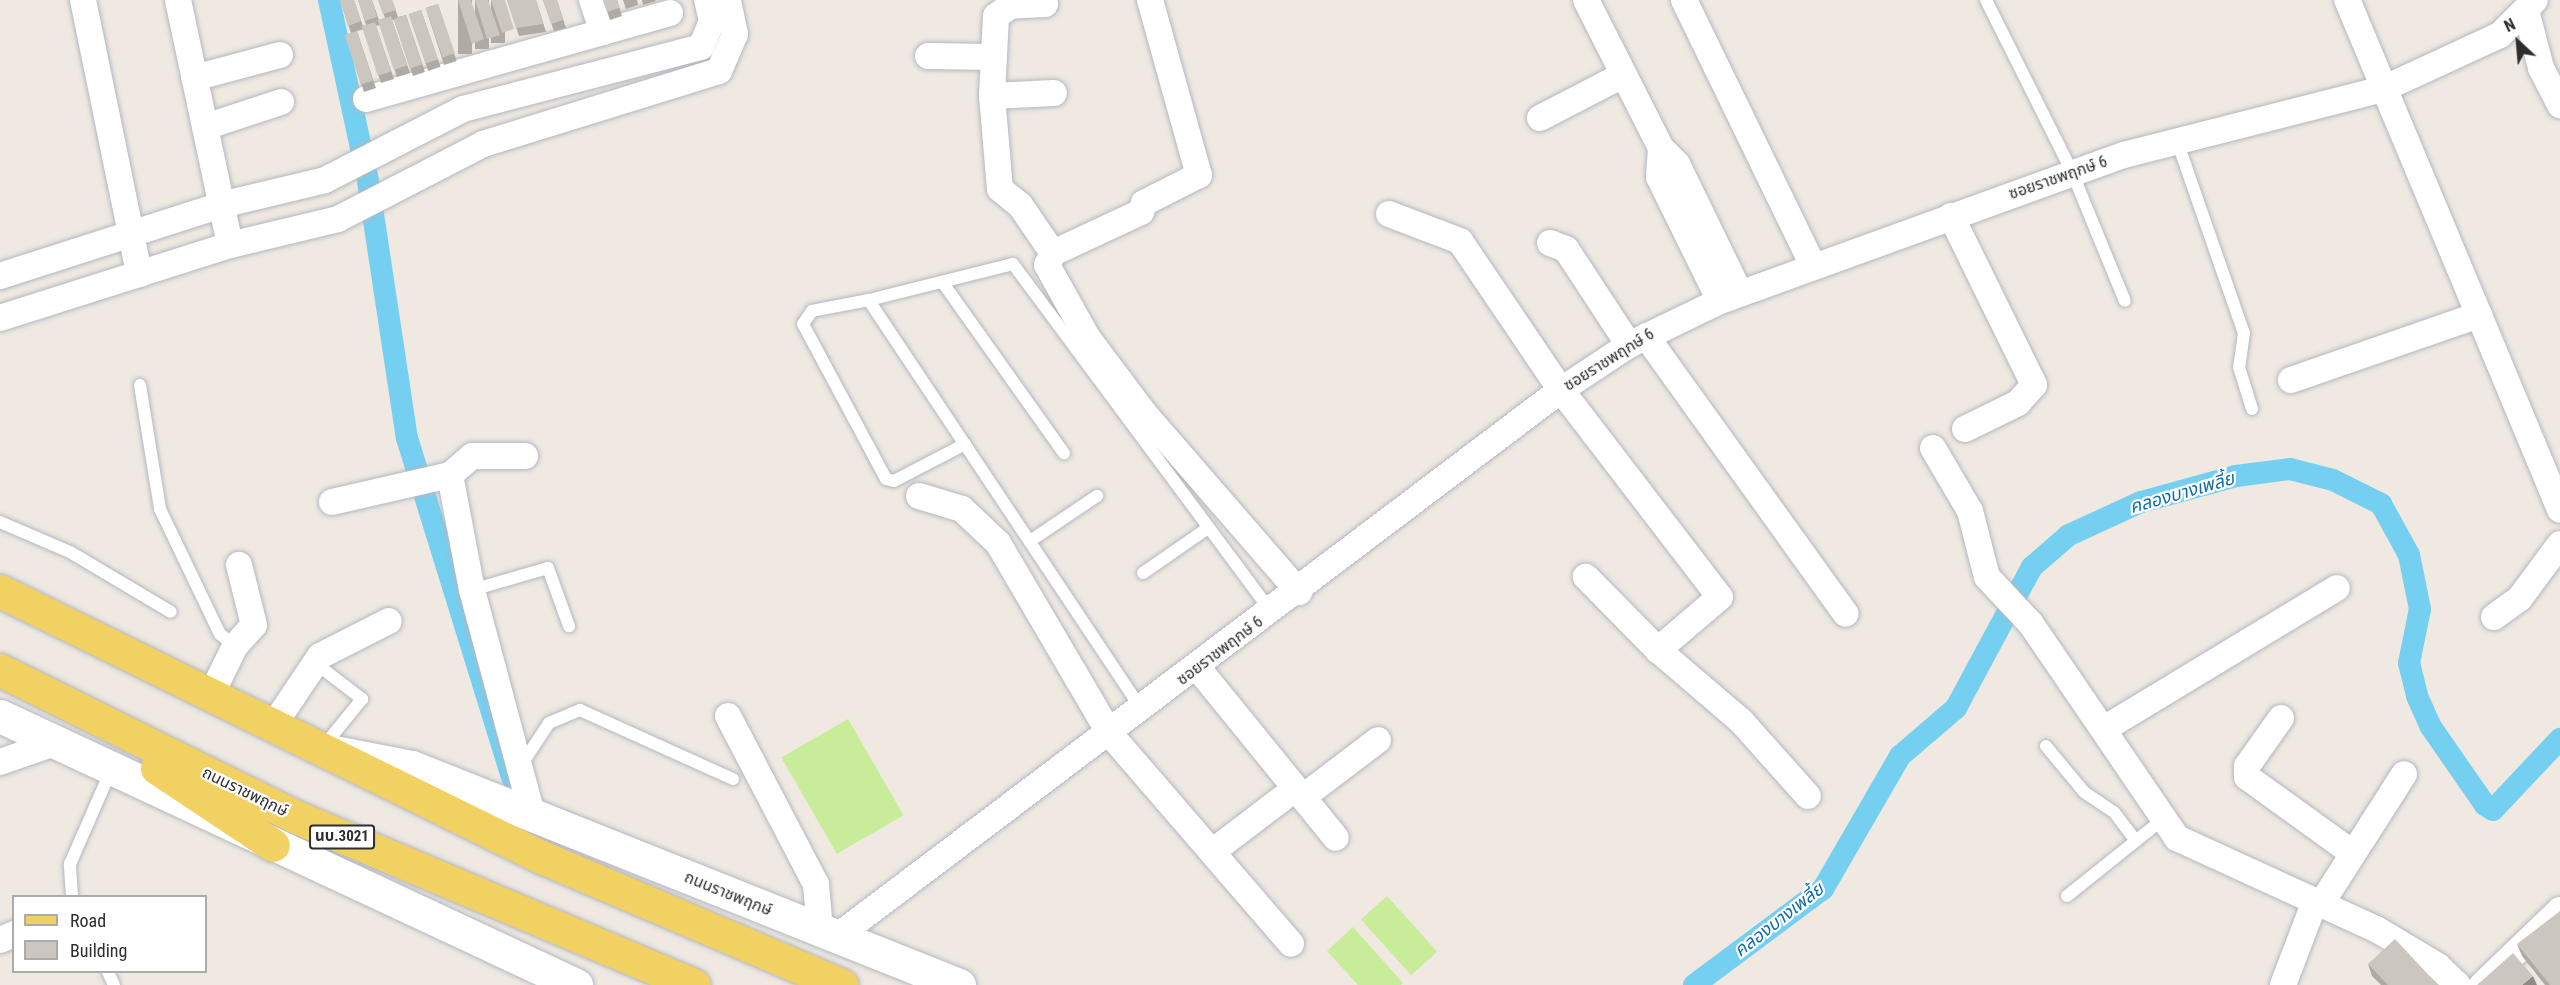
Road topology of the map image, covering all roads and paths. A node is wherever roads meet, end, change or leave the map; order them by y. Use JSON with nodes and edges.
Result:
{"nodes":[{"id":1,"x":83,"y":0,"type":"edge"},
{"id":2,"x":177,"y":0,"type":"edge"},
{"id":3,"x":592,"y":0,"type":"edge"},
{"id":4,"x":707,"y":0,"type":"edge"},
{"id":5,"x":728,"y":0,"type":"edge"},
{"id":6,"x":1150,"y":0,"type":"edge"},
{"id":7,"x":1586,"y":0,"type":"edge"},
{"id":8,"x":1684,"y":0,"type":"edge"},
{"id":9,"x":1986,"y":0,"type":"edge"},
{"id":10,"x":2347,"y":0,"type":"edge"},
{"id":11,"x":1045,"y":4,"type":"dead end"},
{"id":12,"x":2531,"y":5,"type":"edge"},
{"id":13,"x":670,"y":12,"type":"dead end"},
{"id":14,"x":603,"y":32,"type":"junction"},
{"id":15,"x":280,"y":55,"type":"dead end"},
{"id":16,"x":928,"y":56,"type":"dead end"},
{"id":17,"x":994,"y":57,"type":"junction"},
{"id":18,"x":1623,"y":75,"type":"junction"},
{"id":19,"x":194,"y":78,"type":"junction"},
{"id":20,"x":2383,"y":89,"type":"junction"},
{"id":21,"x":1054,"y":93,"type":"dead end"},
{"id":22,"x":992,"y":96,"type":"junction"},
{"id":23,"x":366,"y":99,"type":"dead end"},
{"id":24,"x":281,"y":102,"type":"dead end"},
{"id":25,"x":2560,"y":105,"type":"edge"},
{"id":26,"x":1540,"y":118,"type":"dead end"},
{"id":27,"x":205,"y":127,"type":"junction"},
{"id":28,"x":2177,"y":141,"type":"junction"},
{"id":29,"x":2072,"y":172,"type":"junction"},
{"id":30,"x":221,"y":205,"type":"junction"},
{"id":31,"x":1389,"y":214,"type":"dead end"},
{"id":32,"x":1951,"y":216,"type":"junction"},
{"id":33,"x":130,"y":235,"type":"junction"},
{"id":34,"x":1550,"y":243,"type":"dead end"},
{"id":35,"x":230,"y":245,"type":"junction"},
{"id":36,"x":1053,"y":253,"type":"junction"},
{"id":37,"x":1813,"y":266,"type":"junction"},
{"id":38,"x":139,"y":274,"type":"junction"},
{"id":39,"x":0,"y":276,"type":"edge"},
{"id":40,"x":942,"y":283,"type":"junction"},
{"id":41,"x":1730,"y":297,"type":"junction"},
{"id":42,"x":869,"y":300,"type":"junction"},
{"id":43,"x":2125,"y":301,"type":"dead end"},
{"id":44,"x":2479,"y":315,"type":"junction"},
{"id":45,"x":0,"y":318,"type":"edge"},
{"id":46,"x":1637,"y":340,"type":"junction"},
{"id":47,"x":2291,"y":380,"type":"dead end"},
{"id":48,"x":140,"y":385,"type":"dead end"},
{"id":49,"x":1561,"y":390,"type":"junction"},
{"id":50,"x":2252,"y":409,"type":"dead end"},
{"id":51,"x":1965,"y":429,"type":"dead end"},
{"id":52,"x":966,"y":444,"type":"junction"},
{"id":53,"x":1934,"y":448,"type":"dead end"},
{"id":54,"x":1064,"y":453,"type":"dead end"},
{"id":55,"x":525,"y":456,"type":"dead end"},
{"id":56,"x":450,"y":475,"type":"junction"},
{"id":57,"x":919,"y":496,"type":"dead end"},
{"id":58,"x":1097,"y":496,"type":"dead end"},
{"id":59,"x":332,"y":501,"type":"dead end"},
{"id":60,"x":2560,"y":510,"type":"edge"},
{"id":61,"x":0,"y":522,"type":"edge"},
{"id":62,"x":1208,"y":528,"type":"junction"},
{"id":63,"x":1030,"y":541,"type":"junction"},
{"id":64,"x":2560,"y":544,"type":"edge"},
{"id":65,"x":239,"y":565,"type":"dead end"},
{"id":66,"x":1143,"y":573,"type":"dead end"},
{"id":67,"x":1586,"y":577,"type":"dead end"},
{"id":68,"x":2337,"y":588,"type":"dead end"},
{"id":69,"x":472,"y":590,"type":"junction"},
{"id":70,"x":0,"y":591,"type":"edge"},
{"id":71,"x":1299,"y":592,"type":"junction"},
{"id":72,"x":171,"y":612,"type":"dead end"},
{"id":73,"x":1271,"y":613,"type":"junction"},
{"id":74,"x":1846,"y":614,"type":"dead end"},
{"id":75,"x":2494,"y":617,"type":"dead end"},
{"id":76,"x":389,"y":621,"type":"dead end"},
{"id":77,"x":569,"y":626,"type":"dead end"},
{"id":78,"x":235,"y":646,"type":"junction"},
{"id":79,"x":1658,"y":650,"type":"junction"},
{"id":80,"x":314,"y":662,"type":"junction"},
{"id":81,"x":1197,"y":667,"type":"junction"},
{"id":82,"x":0,"y":670,"type":"edge"},
{"id":83,"x":47,"y":694,"type":"junction"},
{"id":84,"x":211,"y":694,"type":"junction"},
{"id":85,"x":1142,"y":710,"type":"junction"},
{"id":86,"x":0,"y":716,"type":"edge"},
{"id":87,"x":728,"y":716,"type":"dead end"},
{"id":88,"x":2281,"y":718,"type":"dead end"},
{"id":89,"x":273,"y":726,"type":"junction"},
{"id":90,"x":2104,"y":729,"type":"junction"},
{"id":91,"x":1110,"y":734,"type":"junction"},
{"id":92,"x":1378,"y":740,"type":"dead end"},
{"id":93,"x":55,"y":743,"type":"junction"},
{"id":94,"x":2046,"y":746,"type":"dead end"},
{"id":95,"x":324,"y":750,"type":"junction"},
{"id":96,"x":0,"y":762,"type":"edge"},
{"id":97,"x":520,"y":768,"type":"junction"},
{"id":98,"x":111,"y":770,"type":"junction"},
{"id":99,"x":2404,"y":774,"type":"dead end"},
{"id":100,"x":733,"y":778,"type":"dead end"},
{"id":101,"x":1808,"y":796,"type":"dead end"},
{"id":102,"x":1293,"y":798,"type":"junction"},
{"id":103,"x":532,"y":814,"type":"junction"},
{"id":104,"x":2163,"y":819,"type":"junction"},
{"id":105,"x":1336,"y":838,"type":"dead end"},
{"id":106,"x":2135,"y":840,"type":"junction"},
{"id":107,"x":273,"y":845,"type":"junction"},
{"id":108,"x":1212,"y":852,"type":"junction"},
{"id":109,"x":2351,"y":852,"type":"junction"},
{"id":110,"x":72,"y":895,"type":"edge"},
{"id":111,"x":2067,"y":896,"type":"dead end"},
{"id":112,"x":2318,"y":902,"type":"junction"},
{"id":113,"x":2560,"y":910,"type":"edge"},
{"id":114,"x":827,"y":934,"type":"junction"},
{"id":115,"x":1292,"y":944,"type":"dead end"},
{"id":116,"x":576,"y":985,"type":"edge"},
{"id":117,"x":694,"y":985,"type":"edge"},
{"id":118,"x":842,"y":985,"type":"edge"},
{"id":119,"x":959,"y":985,"type":"edge"},
{"id":120,"x":2283,"y":985,"type":"edge"},
{"id":121,"x":2458,"y":985,"type":"edge"},
{"id":122,"x":2482,"y":985,"type":"edge"}],
"edges":[{"from":1,"to":33,"type":"street"},
{"from":2,"to":19,"type":"street"},
{"from":3,"to":14,"type":"street"},
{"from":4,"to":30,"type":"street"},
{"from":5,"to":35,"type":"street"},
{"from":6,"to":36,"type":"street"},
{"from":7,"to":18,"type":"street"},
{"from":8,"to":37,"type":"street"},
{"from":9,"to":29,"type":"lane"},
{"from":10,"to":20,"type":"street"},
{"from":11,"to":17,"type":"street"},
{"from":12,"to":20,"type":"street","name":"ซอยราชพฤกษ์ 6"},
{"from":12,"to":25,"type":"street"},
{"from":13,"to":14,"type":"street"},
{"from":14,"to":23,"type":"street"},
{"from":15,"to":19,"type":"street"},
{"from":16,"to":17,"type":"street"},
{"from":17,"to":22,"type":"street"},
{"from":18,"to":26,"type":"street"},
{"from":18,"to":41,"type":"street"},
{"from":19,"to":27,"type":"street"},
{"from":20,"to":28,"type":"street","name":"ซอยราชพฤกษ์ 6"},
{"from":20,"to":44,"type":"street"},
{"from":21,"to":22,"type":"street"},
{"from":22,"to":36,"type":"street"},
{"from":24,"to":27,"type":"street"},
{"from":27,"to":30,"type":"street"},
{"from":28,"to":29,"type":"street","name":"ซอยราชพฤกษ์ 6"},
{"from":28,"to":50,"type":"lane"},
{"from":29,"to":32,"type":"street","name":"ซอยราชพฤกษ์ 6"},
{"from":29,"to":43,"type":"lane"},
{"from":30,"to":33,"type":"street"},
{"from":30,"to":35,"type":"street"},
{"from":31,"to":49,"type":"street"},
{"from":32,"to":37,"type":"street","name":"ซอยราชพฤกษ์ 6"},
{"from":32,"to":51,"type":"street"},
{"from":33,"to":38,"type":"street"},
{"from":33,"to":39,"type":"street"},
{"from":34,"to":46,"type":"street"},
{"from":35,"to":38,"type":"street"},
{"from":36,"to":71,"type":"street"},
{"from":37,"to":41,"type":"street","name":"ซอยราชพฤกษ์ 6"},
{"from":38,"to":45,"type":"street"},
{"from":40,"to":42,"type":"lane"},
{"from":40,"to":54,"type":"lane"},
{"from":40,"to":62,"type":"lane"},
{"from":41,"to":46,"type":"street","name":"ซอยราชพฤกษ์ 6"},
{"from":42,"to":52,"type":"lane"},
{"from":42,"to":52,"type":"lane"},
{"from":44,"to":47,"type":"street"},
{"from":44,"to":60,"type":"street"},
{"from":46,"to":49,"type":"street","name":"ซอยราชพฤกษ์ 6"},
{"from":46,"to":74,"type":"street"},
{"from":48,"to":78,"type":"lane"},
{"from":49,"to":71,"type":"street","name":"ซอยราชพฤกษ์ 6"},
{"from":49,"to":79,"type":"street"},
{"from":52,"to":63,"type":"lane"},
{"from":53,"to":90,"type":"street"},
{"from":55,"to":56,"type":"street"},
{"from":56,"to":59,"type":"street"},
{"from":56,"to":69,"type":"street"},
{"from":57,"to":91,"type":"street"},
{"from":58,"to":63,"type":"lane"},
{"from":61,"to":72,"type":"lane"},
{"from":62,"to":66,"type":"lane"},
{"from":62,"to":73,"type":"lane"},
{"from":63,"to":85,"type":"lane"},
{"from":64,"to":75,"type":"street"},
{"from":65,"to":78,"type":"street"},
{"from":67,"to":79,"type":"street"},
{"from":68,"to":90,"type":"street"},
{"from":69,"to":77,"type":"lane"},
{"from":69,"to":97,"type":"street"},
{"from":70,"to":84,"type":"main road","name":"ถนนราชพฤกษ์"},
{"from":71,"to":73,"type":"street","name":"ซอยราชพฤกษ์ 6"},
{"from":73,"to":81,"type":"street","name":"ซอยราชพฤกษ์ 6"},
{"from":76,"to":80,"type":"street"},
{"from":78,"to":84,"type":"street"},
{"from":79,"to":101,"type":"street"},
{"from":80,"to":89,"type":"street"},
{"from":80,"to":95,"type":"lane"},
{"from":81,"to":85,"type":"street","name":"ซอยราชพฤกษ์ 6"},
{"from":81,"to":102,"type":"street"},
{"from":82,"to":83,"type":"main road","name":"ถนนราชพฤกษ์","number":"นบ.3021"},
{"from":83,"to":107,"type":"main road"},
{"from":83,"to":117,"type":"main road","name":"ถนนราชพฤกษ์","number":"นบ.3021"},
{"from":84,"to":89,"type":"main road","name":"ถนนราชพฤกษ์"},
{"from":85,"to":91,"type":"street","name":"ซอยราชพฤกษ์ 6"},
{"from":86,"to":93,"type":"main road","number":"นบ.3021"},
{"from":87,"to":114,"type":"street"},
{"from":88,"to":109,"type":"street"},
{"from":89,"to":95,"type":"main road","name":"ถนนราชพฤกษ์"},
{"from":90,"to":104,"type":"street"},
{"from":91,"to":108,"type":"street"},
{"from":91,"to":114,"type":"street","name":"ซอยราชพฤกษ์ 6"},
{"from":92,"to":102,"type":"street"},
{"from":93,"to":96,"type":"street"},
{"from":93,"to":98,"type":"main road","number":"นบ.3021"},
{"from":94,"to":106,"type":"lane"},
{"from":95,"to":103,"type":"main road","name":"ถนนราชพฤกษ์"},
{"from":95,"to":118,"type":"main road","name":"ถนนราชพฤกษ์"},
{"from":97,"to":100,"type":"lane"},
{"from":97,"to":103,"type":"street"},
{"from":98,"to":107,"type":"main road","number":"นบ.3021"},
{"from":98,"to":110,"type":"lane"},
{"from":99,"to":109,"type":"street"},
{"from":102,"to":105,"type":"street"},
{"from":102,"to":108,"type":"street"},
{"from":103,"to":114,"type":"main road","name":"ถนนราชพฤกษ์"},
{"from":104,"to":106,"type":"lane"},
{"from":104,"to":112,"type":"street"},
{"from":106,"to":111,"type":"lane"},
{"from":107,"to":116,"type":"main road","number":"นบ.3021"},
{"from":108,"to":115,"type":"street"},
{"from":109,"to":112,"type":"street"},
{"from":112,"to":120,"type":"street"},
{"from":112,"to":121,"type":"street"},
{"from":113,"to":122,"type":"street"},
{"from":114,"to":119,"type":"main road","name":"ถนนราชพฤกษ์"}]}
